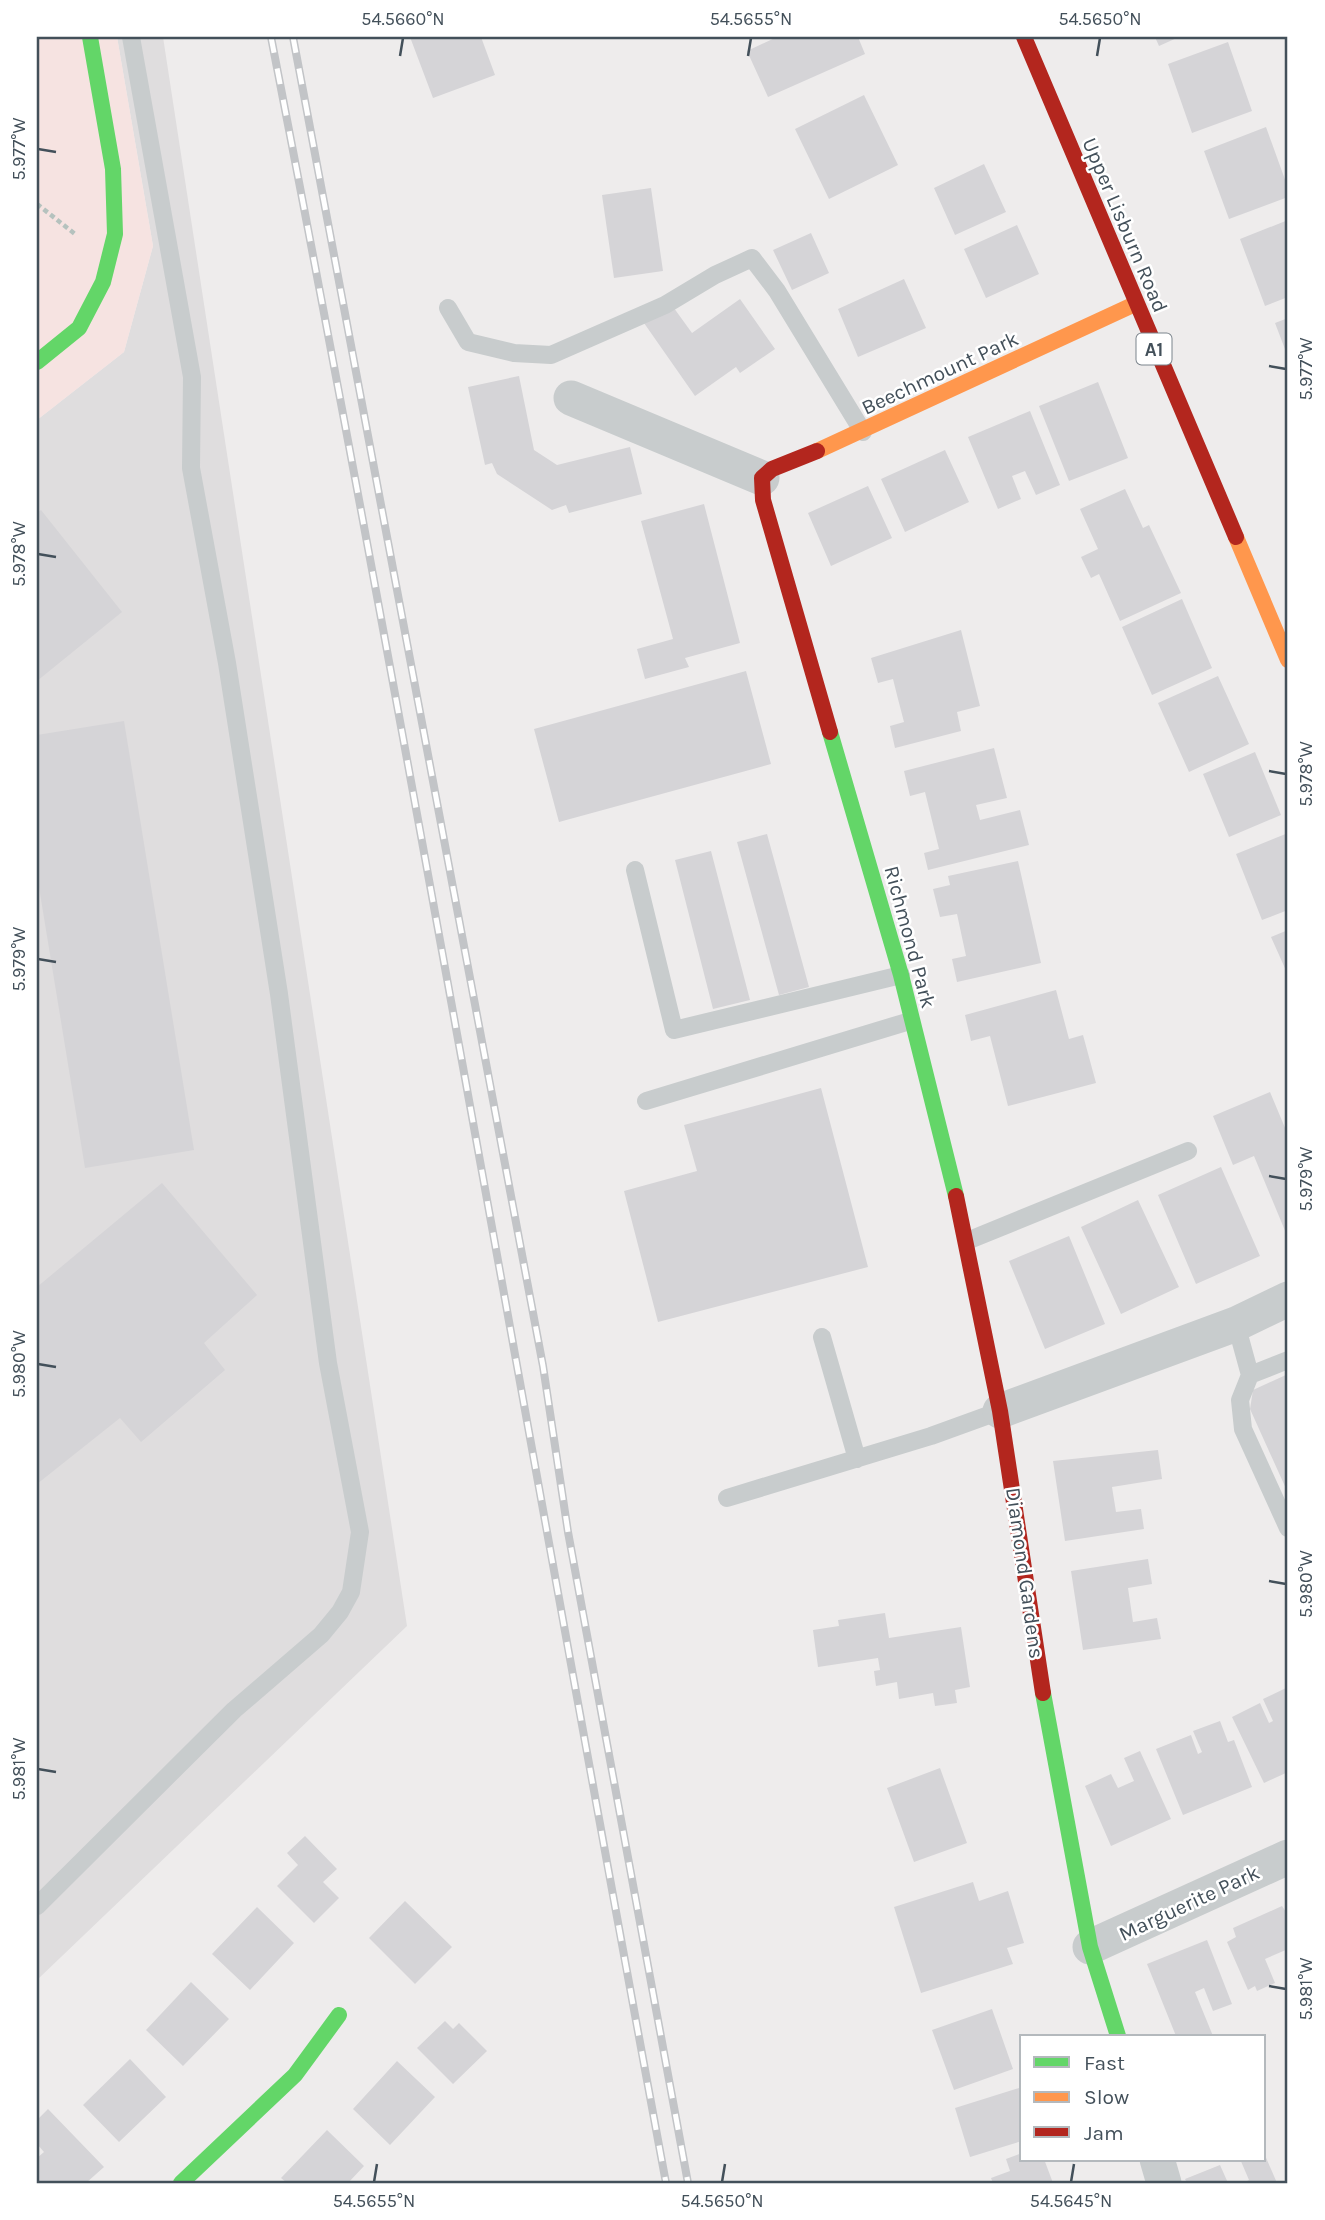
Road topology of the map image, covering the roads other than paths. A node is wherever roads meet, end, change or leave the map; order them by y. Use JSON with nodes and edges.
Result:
{"nodes":[{"id":1,"x":90,"y":37,"type":"edge"},
{"id":2,"x":131,"y":37,"type":"edge"},
{"id":3,"x":1024,"y":37,"type":"edge"},
{"id":4,"x":1135,"y":304,"type":"junction"},
{"id":5,"x":448,"y":308,"type":"dead end"},
{"id":6,"x":37,"y":362,"type":"edge"},
{"id":7,"x":571,"y":398,"type":"dead end"},
{"id":8,"x":863,"y":432,"type":"junction"},
{"id":9,"x":762,"y":478,"type":"junction"},
{"id":10,"x":1284,"y":641,"type":"edge"},
{"id":11,"x":635,"y":870,"type":"dead end"},
{"id":12,"x":901,"y":975,"type":"junction"},
{"id":13,"x":910,"y":1021,"type":"junction"},
{"id":14,"x":646,"y":1101,"type":"dead end"},
{"id":15,"x":1188,"y":1151,"type":"dead end"},
{"id":16,"x":967,"y":1241,"type":"junction"},
{"id":17,"x":1288,"y":1299,"type":"edge"},
{"id":18,"x":1236,"y":1324,"type":"junction"},
{"id":19,"x":822,"y":1336,"type":"dead end"},
{"id":20,"x":1288,"y":1360,"type":"edge"},
{"id":21,"x":1250,"y":1375,"type":"junction"},
{"id":22,"x":1000,"y":1411,"type":"junction"},
{"id":23,"x":857,"y":1459,"type":"junction"},
{"id":24,"x":727,"y":1498,"type":"dead end"},
{"id":25,"x":1288,"y":1528,"type":"edge"},
{"id":26,"x":1288,"y":1857,"type":"edge"},
{"id":27,"x":37,"y":1906,"type":"edge"},
{"id":28,"x":1090,"y":1947,"type":"junction"},
{"id":29,"x":339,"y":2015,"type":"dead end"},
{"id":30,"x":1118,"y":2035,"type":"edge"},
{"id":31,"x":1157,"y":2160,"type":"edge"},
{"id":32,"x":181,"y":2183,"type":"edge"},
{"id":33,"x":1164,"y":2183,"type":"edge"}],
"edges":[{"from":1,"to":6,"type":"street"},
{"from":2,"to":27,"type":"lane"},
{"from":3,"to":4,"type":"street","name":"Upper Lisburn Road","number":"A1"},
{"from":4,"to":8,"type":"street","name":"Beechmount Park"},
{"from":4,"to":10,"type":"street","name":"Upper Lisburn Road","number":"A1"},
{"from":5,"to":8,"type":"lane"},
{"from":7,"to":9,"type":"street"},
{"from":8,"to":9,"type":"street","name":"Beechmount Park"},
{"from":9,"to":12,"type":"street","name":"Richmond Park"},
{"from":11,"to":12,"type":"lane"},
{"from":12,"to":13,"type":"street","name":"Richmond Park"},
{"from":13,"to":14,"type":"lane"},
{"from":13,"to":16,"type":"street","name":"Richmond Park"},
{"from":15,"to":16,"type":"lane"},
{"from":16,"to":22,"type":"street","name":"Richmond Park"},
{"from":17,"to":18,"type":"street"},
{"from":18,"to":21,"type":"lane"},
{"from":18,"to":22,"type":"street"},
{"from":19,"to":23,"type":"lane"},
{"from":20,"to":21,"type":"lane"},
{"from":21,"to":25,"type":"lane"},
{"from":22,"to":23,"type":"lane"},
{"from":22,"to":28,"type":"street","name":"Diamond Gardens"},
{"from":23,"to":24,"type":"lane"},
{"from":26,"to":28,"type":"street","name":"Marguerite Park"},
{"from":28,"to":30,"type":"street","name":"Diamond Gardens"},
{"from":29,"to":32,"type":"street"},
{"from":31,"to":33,"type":"street"}]}
